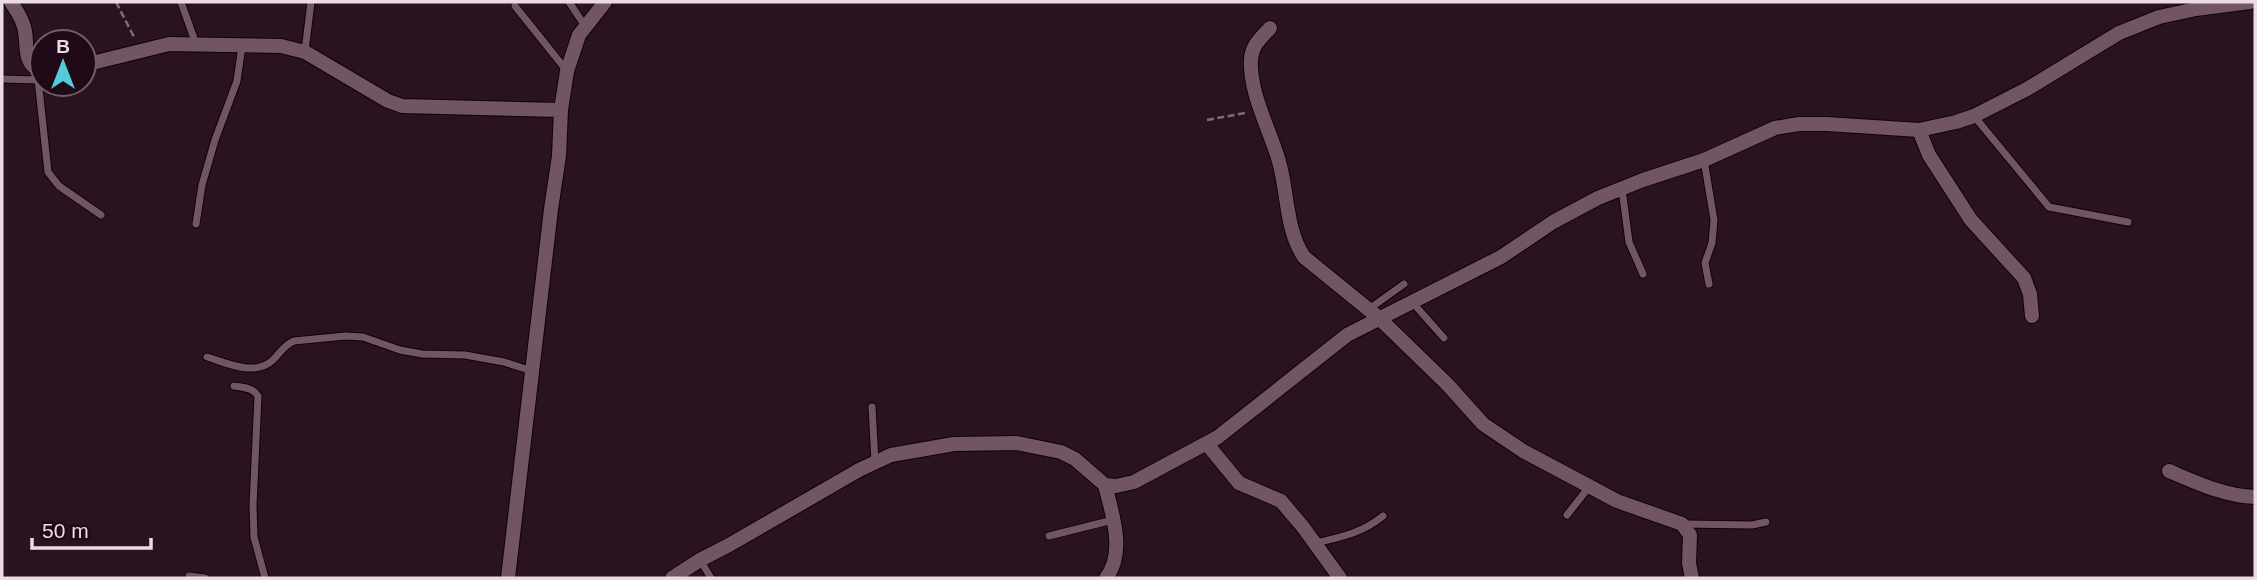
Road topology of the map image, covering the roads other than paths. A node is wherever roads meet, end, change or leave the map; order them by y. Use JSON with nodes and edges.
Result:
{"nodes":[{"id":1,"x":11,"y":2,"type":"edge"},
{"id":2,"x":181,"y":2,"type":"edge"},
{"id":3,"x":311,"y":2,"type":"edge"},
{"id":4,"x":569,"y":2,"type":"edge"},
{"id":5,"x":605,"y":2,"type":"edge"},
{"id":6,"x":2250,"y":2,"type":"edge"},
{"id":7,"x":515,"y":6,"type":"dead end"},
{"id":8,"x":585,"y":26,"type":"junction"},
{"id":9,"x":1270,"y":28,"type":"dead end"},
{"id":10,"x":196,"y":44,"type":"junction"},
{"id":11,"x":242,"y":44,"type":"junction"},
{"id":12,"x":305,"y":52,"type":"junction"},
{"id":13,"x":28,"y":59,"type":"edge"},
{"id":14,"x":98,"y":61,"type":"edge"},
{"id":15,"x":567,"y":71,"type":"junction"},
{"id":16,"x":28,"y":75,"type":"edge"},
{"id":17,"x":2,"y":79,"type":"edge"},
{"id":18,"x":41,"y":98,"type":"edge"},
{"id":19,"x":561,"y":110,"type":"junction"},
{"id":20,"x":1974,"y":116,"type":"junction"},
{"id":21,"x":1919,"y":130,"type":"junction"},
{"id":22,"x":1704,"y":160,"type":"junction"},
{"id":23,"x":1622,"y":188,"type":"junction"},
{"id":24,"x":101,"y":215,"type":"dead end"},
{"id":25,"x":2128,"y":222,"type":"dead end"},
{"id":26,"x":196,"y":224,"type":"dead end"},
{"id":27,"x":1643,"y":274,"type":"dead end"},
{"id":28,"x":1404,"y":284,"type":"dead end"},
{"id":29,"x":1709,"y":284,"type":"dead end"},
{"id":30,"x":1411,"y":302,"type":"junction"},
{"id":31,"x":1374,"y":313,"type":"junction"},
{"id":32,"x":2032,"y":316,"type":"dead end"},
{"id":33,"x":1444,"y":338,"type":"dead end"},
{"id":34,"x":207,"y":357,"type":"dead end"},
{"id":35,"x":533,"y":371,"type":"junction"},
{"id":36,"x":234,"y":386,"type":"dead end"},
{"id":37,"x":872,"y":407,"type":"dead end"},
{"id":38,"x":1207,"y":444,"type":"junction"},
{"id":39,"x":875,"y":463,"type":"junction"},
{"id":40,"x":2169,"y":471,"type":"dead end"},
{"id":41,"x":1105,"y":485,"type":"junction"},
{"id":42,"x":1589,"y":486,"type":"junction"},
{"id":43,"x":2255,"y":497,"type":"edge"},
{"id":44,"x":1567,"y":514,"type":"dead end"},
{"id":45,"x":1383,"y":516,"type":"dead end"},
{"id":46,"x":1113,"y":520,"type":"junction"},
{"id":47,"x":1766,"y":522,"type":"dead end"},
{"id":48,"x":1682,"y":524,"type":"junction"},
{"id":49,"x":1049,"y":536,"type":"dead end"},
{"id":50,"x":1315,"y":543,"type":"junction"},
{"id":51,"x":700,"y":560,"type":"junction"},
{"id":52,"x":190,"y":576,"type":"dead end"},
{"id":53,"x":205,"y":578,"type":"edge"},
{"id":54,"x":264,"y":578,"type":"edge"},
{"id":55,"x":509,"y":578,"type":"edge"},
{"id":56,"x":672,"y":578,"type":"edge"},
{"id":57,"x":711,"y":578,"type":"edge"},
{"id":58,"x":1106,"y":578,"type":"edge"},
{"id":59,"x":1340,"y":578,"type":"edge"},
{"id":60,"x":1692,"y":578,"type":"edge"}],
"edges":[{"from":1,"to":13,"type":"street"},
{"from":2,"to":10,"type":"lane"},
{"from":3,"to":12,"type":"lane"},
{"from":4,"to":8,"type":"lane"},
{"from":5,"to":8,"type":"street"},
{"from":6,"to":20,"type":"street"},
{"from":7,"to":15,"type":"lane"},
{"from":8,"to":15,"type":"street"},
{"from":9,"to":31,"type":"street"},
{"from":10,"to":11,"type":"street"},
{"from":10,"to":14,"type":"street"},
{"from":11,"to":12,"type":"street"},
{"from":11,"to":26,"type":"lane"},
{"from":12,"to":19,"type":"street"},
{"from":15,"to":19,"type":"street"},
{"from":16,"to":17,"type":"lane"},
{"from":18,"to":24,"type":"lane"},
{"from":19,"to":35,"type":"street"},
{"from":20,"to":21,"type":"street"},
{"from":20,"to":25,"type":"lane"},
{"from":21,"to":22,"type":"street"},
{"from":21,"to":32,"type":"street"},
{"from":22,"to":23,"type":"street"},
{"from":22,"to":29,"type":"lane"},
{"from":23,"to":27,"type":"lane"},
{"from":23,"to":30,"type":"street"},
{"from":28,"to":31,"type":"lane"},
{"from":30,"to":31,"type":"street"},
{"from":30,"to":33,"type":"lane"},
{"from":31,"to":38,"type":"street"},
{"from":31,"to":42,"type":"street"},
{"from":34,"to":35,"type":"lane"},
{"from":35,"to":55,"type":"street"},
{"from":36,"to":54,"type":"lane"},
{"from":37,"to":39,"type":"lane"},
{"from":38,"to":41,"type":"street"},
{"from":38,"to":50,"type":"street"},
{"from":39,"to":41,"type":"street"},
{"from":39,"to":51,"type":"street"},
{"from":40,"to":43,"type":"street"},
{"from":41,"to":46,"type":"street"},
{"from":42,"to":44,"type":"lane"},
{"from":42,"to":48,"type":"street"},
{"from":45,"to":50,"type":"lane"},
{"from":46,"to":49,"type":"lane"},
{"from":46,"to":58,"type":"street"},
{"from":47,"to":48,"type":"lane"},
{"from":48,"to":60,"type":"street"},
{"from":50,"to":59,"type":"street"},
{"from":51,"to":56,"type":"street"},
{"from":51,"to":57,"type":"lane"},
{"from":52,"to":53,"type":"lane"}]}
